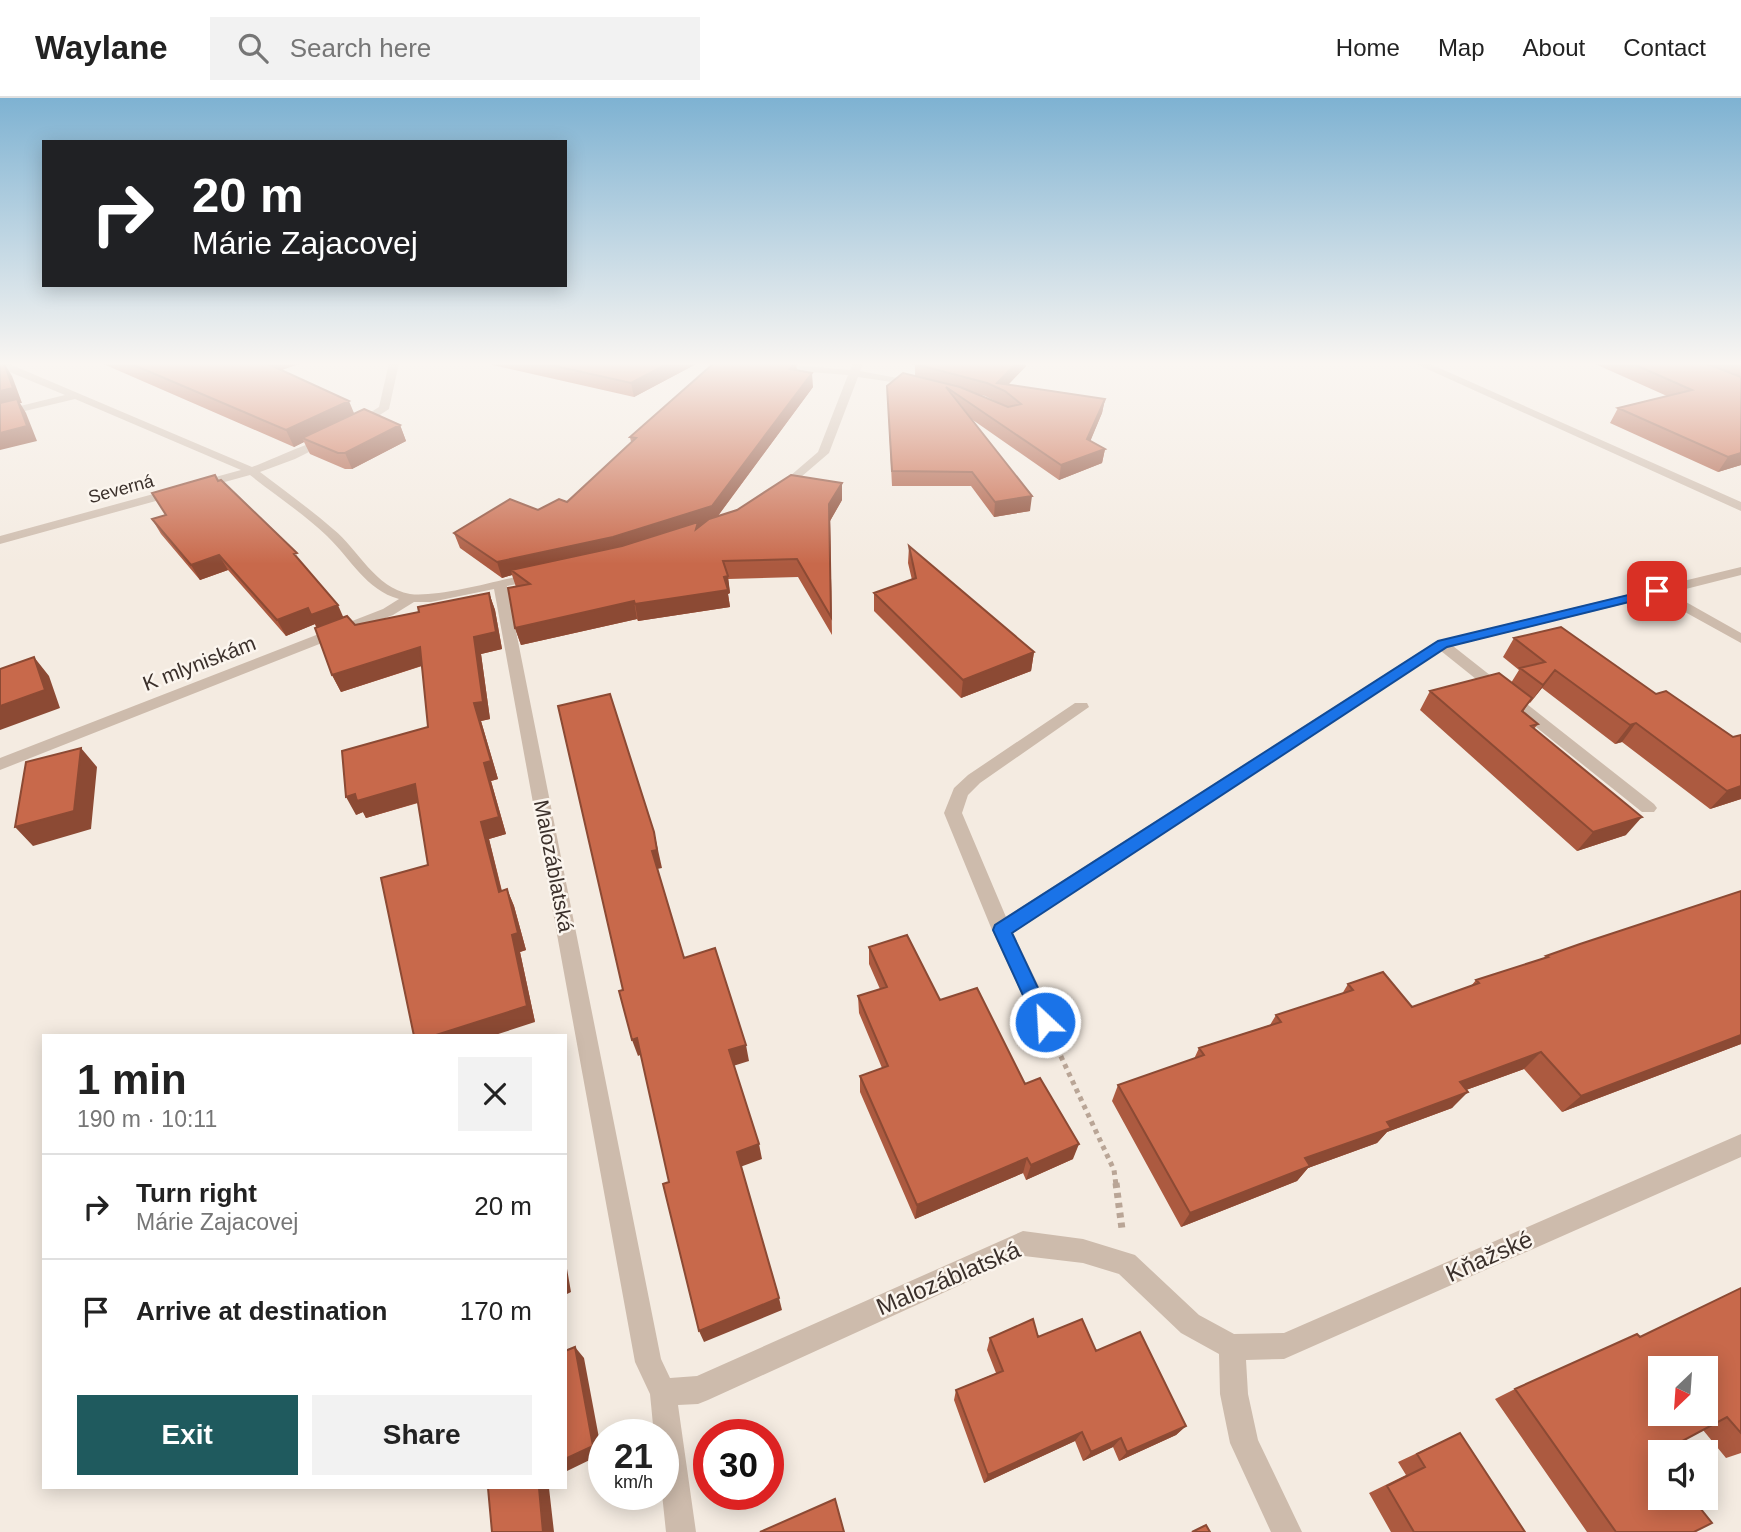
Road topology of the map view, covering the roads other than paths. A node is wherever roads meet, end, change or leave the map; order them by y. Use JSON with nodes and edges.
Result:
{"nodes":[{"id":1,"x":156,"y":430,"type":"edge"},
{"id":2,"x":346,"y":430,"type":"edge"},
{"id":3,"x":832,"y":430,"type":"edge"},
{"id":4,"x":1569,"y":430,"type":"edge"},
{"id":5,"x":252,"y":471,"type":"junction"},
{"id":6,"x":768,"y":501,"type":"edge"},
{"id":7,"x":1741,"y":507,"type":"edge"},
{"id":8,"x":0,"y":540,"type":"edge"},
{"id":9,"x":1741,"y":571,"type":"edge"},
{"id":10,"x":553,"y":573,"type":"edge"},
{"id":11,"x":500,"y":585,"type":"junction"},
{"id":12,"x":1657,"y":591,"type":"junction"},
{"id":13,"x":411,"y":598,"type":"junction"},
{"id":14,"x":1741,"y":639,"type":"edge"},
{"id":15,"x":1443,"y":644,"type":"junction"},
{"id":16,"x":1081,"y":707,"type":"dead end"},
{"id":17,"x":0,"y":764,"type":"edge"},
{"id":18,"x":1648,"y":808,"type":"dead end"},
{"id":19,"x":1002,"y":930,"type":"junction"},
{"id":20,"x":1045,"y":1022,"type":"road end"},
{"id":21,"x":1741,"y":1145,"type":"edge"},
{"id":22,"x":1232,"y":1347,"type":"junction"},
{"id":23,"x":663,"y":1392,"type":"junction"},
{"id":24,"x":681,"y":1532,"type":"edge"},
{"id":25,"x":1287,"y":1532,"type":"edge"}],
"edges":[{"from":1,"to":5,"type":"street"},
{"from":2,"to":5,"type":"street","name":"Severná"},
{"from":3,"to":6,"type":"street"},
{"from":4,"to":7,"type":"street"},
{"from":5,"to":8,"type":"street","name":"Severná"},
{"from":5,"to":13,"type":"street"},
{"from":9,"to":12,"type":"street"},
{"from":10,"to":11,"type":"street"},
{"from":11,"to":13,"type":"street"},
{"from":11,"to":23,"type":"street","name":"Malozáblatská"},
{"from":12,"to":14,"type":"street"},
{"from":12,"to":15,"type":"street"},
{"from":13,"to":17,"type":"street","name":"K mlyniskám"},
{"from":15,"to":18,"type":"street"},
{"from":15,"to":19,"type":"street"},
{"from":16,"to":19,"type":"street"},
{"from":19,"to":20,"type":"street"},
{"from":21,"to":22,"type":"street","name":"Kňažské"},
{"from":22,"to":23,"type":"street","name":"Malozáblatská"},
{"from":22,"to":25,"type":"street"},
{"from":23,"to":24,"type":"street","name":"Malozáblatská"}]}
